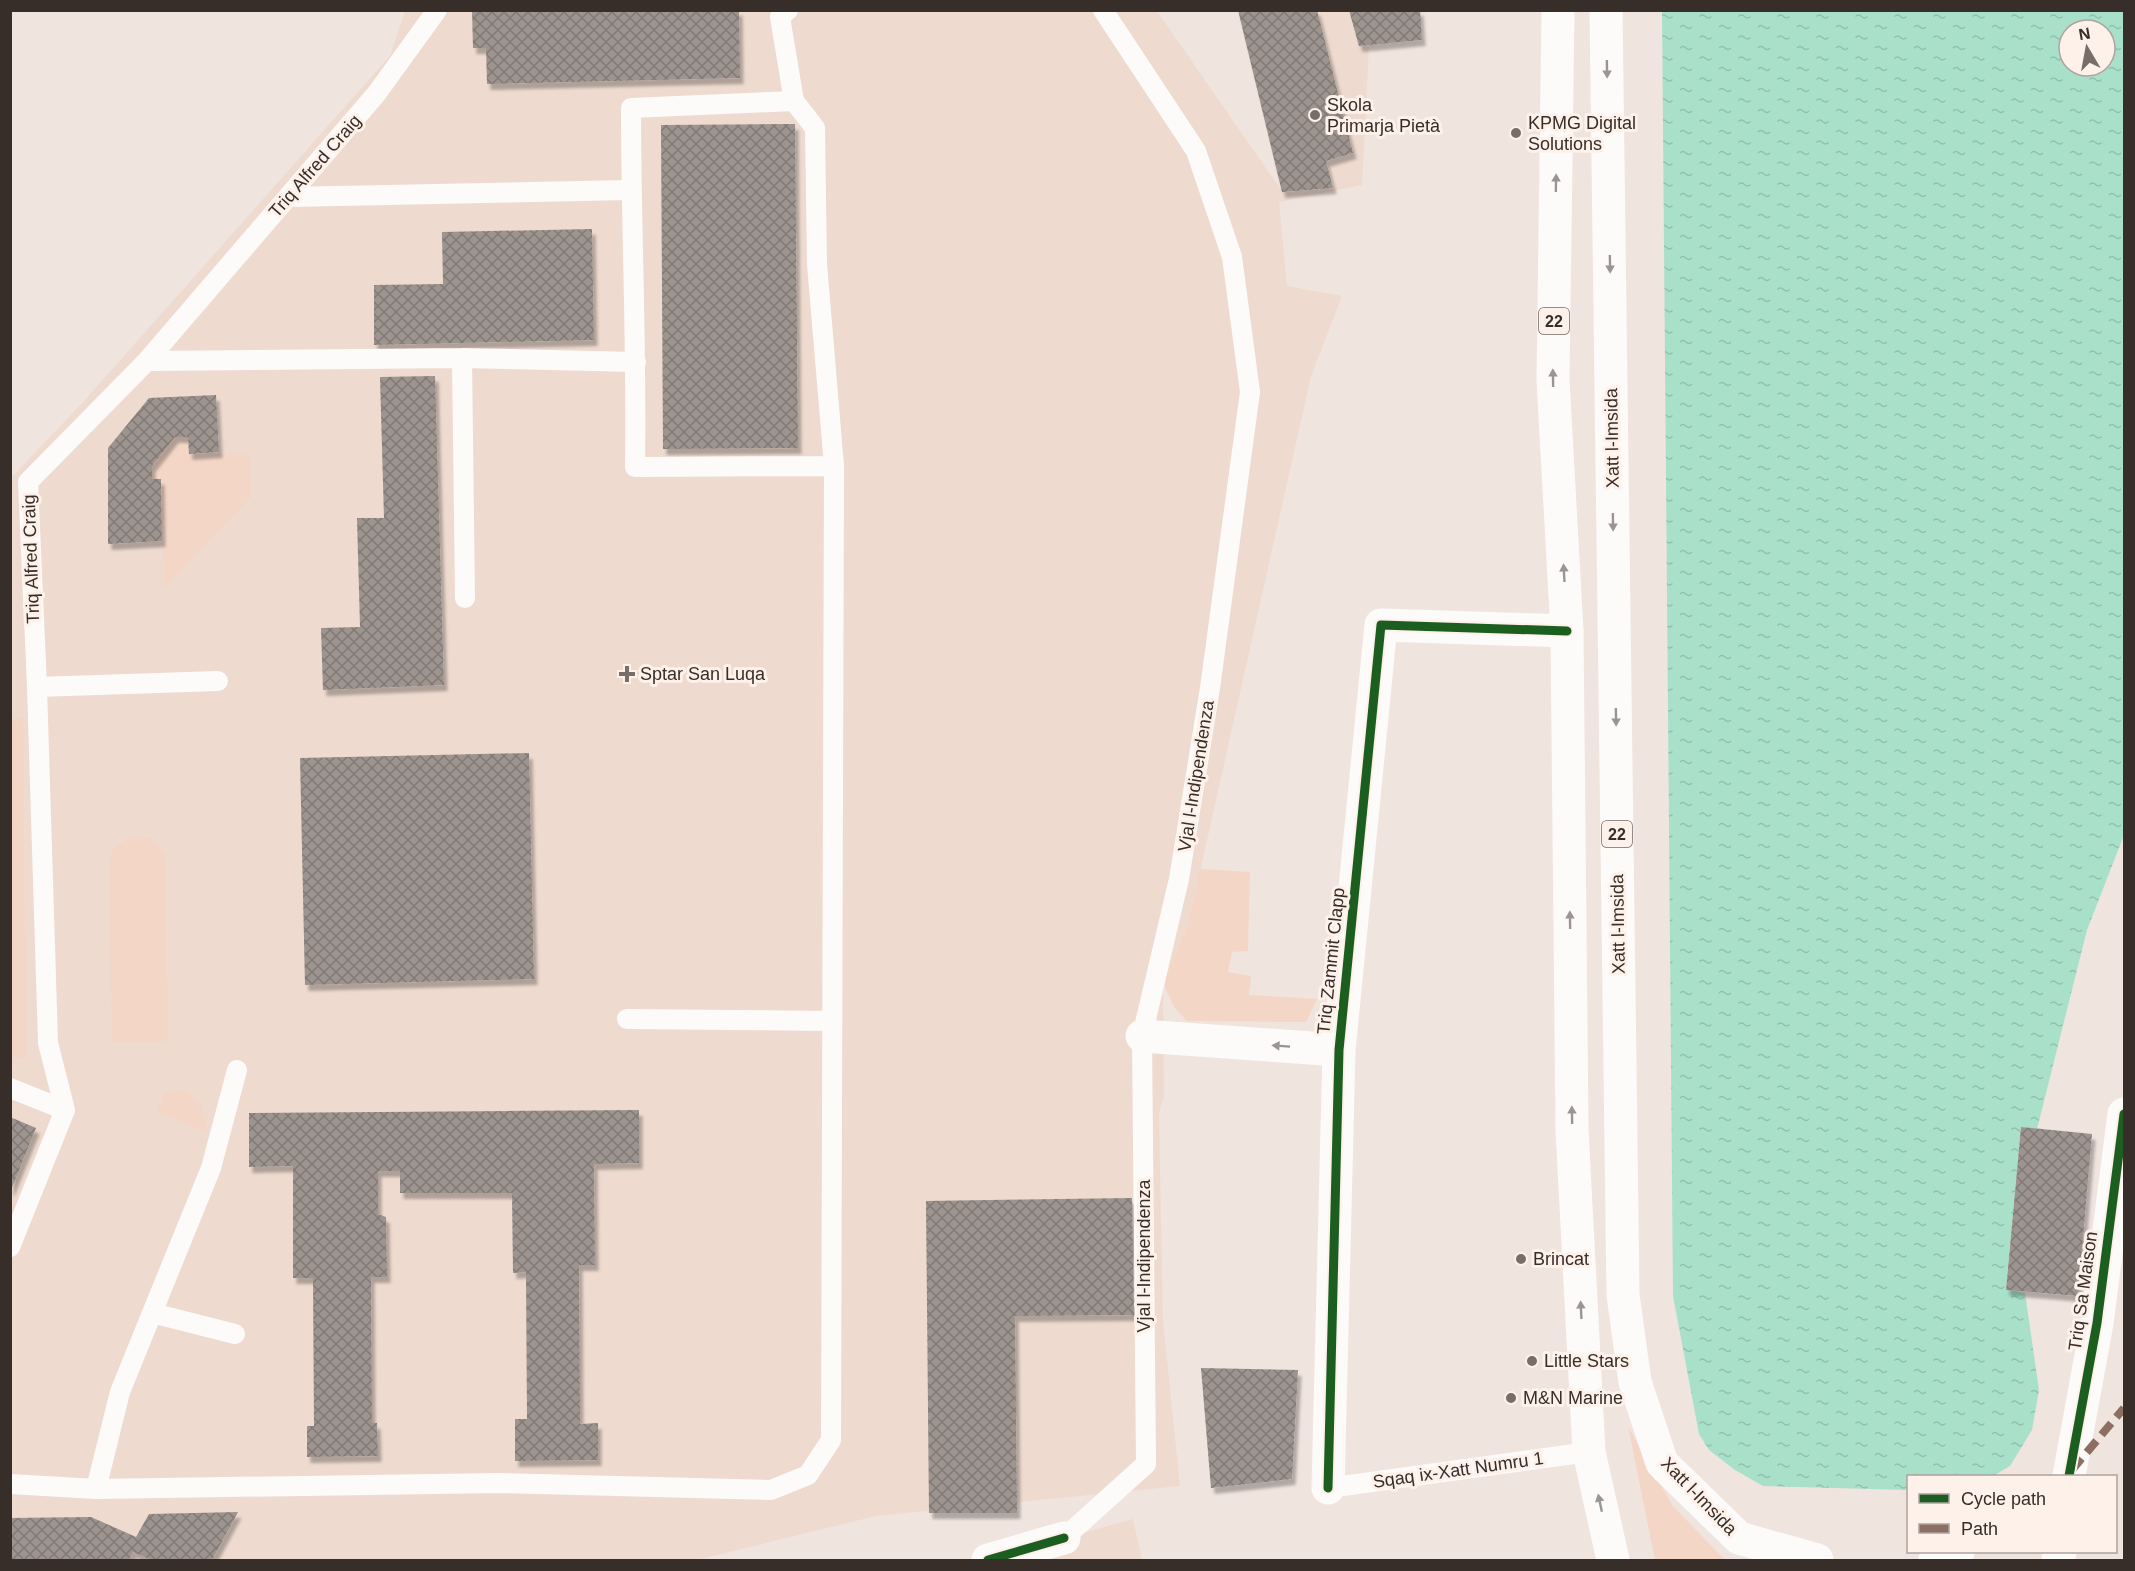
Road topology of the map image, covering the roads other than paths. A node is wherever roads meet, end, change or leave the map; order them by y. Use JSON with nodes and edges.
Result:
{"nodes":[{"id":1,"x":437,"y":10,"type":"edge"},
{"id":2,"x":1103,"y":10,"type":"edge"},
{"id":3,"x":1558,"y":10,"type":"edge"},
{"id":4,"x":1606,"y":10,"type":"edge"},
{"id":5,"x":782,"y":13,"type":"edge"},
{"id":6,"x":794,"y":100,"type":"junction"},
{"id":7,"x":632,"y":190,"type":"junction"},
{"id":8,"x":288,"y":197,"type":"junction"},
{"id":9,"x":462,"y":358,"type":"junction"},
{"id":10,"x":147,"y":361,"type":"junction"},
{"id":11,"x":636,"y":362,"type":"junction"},
{"id":12,"x":834,"y":466,"type":"junction"},
{"id":13,"x":465,"y":598,"type":"dead end"},
{"id":14,"x":1567,"y":631,"type":"junction"},
{"id":15,"x":218,"y":681,"type":"dead end"},
{"id":16,"x":37,"y":687,"type":"junction"},
{"id":17,"x":627,"y":1019,"type":"dead end"},
{"id":18,"x":832,"y":1021,"type":"junction"},
{"id":19,"x":1142,"y":1036,"type":"junction"},
{"id":20,"x":1339,"y":1050,"type":"junction"},
{"id":21,"x":237,"y":1070,"type":"dead end"},
{"id":22,"x":10,"y":1088,"type":"edge"},
{"id":23,"x":65,"y":1110,"type":"junction"},
{"id":24,"x":2124,"y":1114,"type":"edge"},
{"id":25,"x":10,"y":1247,"type":"edge"},
{"id":26,"x":153,"y":1313,"type":"junction"},
{"id":27,"x":235,"y":1334,"type":"dead end"},
{"id":28,"x":1589,"y":1452,"type":"junction"},
{"id":29,"x":2068,"y":1475,"type":"edge"},
{"id":30,"x":10,"y":1484,"type":"edge"},
{"id":31,"x":1328,"y":1488,"type":"joint"},
{"id":32,"x":96,"y":1489,"type":"junction"},
{"id":33,"x":1064,"y":1538,"type":"joint"},
{"id":34,"x":1953,"y":1553,"type":"edge"},
{"id":35,"x":988,"y":1560,"type":"edge"},
{"id":36,"x":1613,"y":1560,"type":"edge"},
{"id":37,"x":1817,"y":1560,"type":"edge"},
{"id":38,"x":1935,"y":1560,"type":"edge"}],
"edges":[{"from":1,"to":8,"type":"lane","name":"Triq Alfred Craig"},
{"from":2,"to":19,"type":"lane","name":"Vjal l-Indipendenza"},
{"from":14,"to":3,"type":"main road","number":"22","one_way":true},
{"from":4,"to":37,"type":"main road","name":"Xatt l-Imsida","number":"22","one_way":true},
{"from":5,"to":6,"type":"lane"},
{"from":6,"to":7,"type":"lane"},
{"from":6,"to":12,"type":"lane"},
{"from":7,"to":8,"type":"lane"},
{"from":7,"to":11,"type":"lane"},
{"from":8,"to":10,"type":"lane","name":"Triq Alfred Craig"},
{"from":9,"to":10,"type":"lane"},
{"from":9,"to":11,"type":"lane"},
{"from":9,"to":13,"type":"lane"},
{"from":10,"to":16,"type":"lane","name":"Triq Alfred Craig"},
{"from":11,"to":12,"type":"lane"},
{"from":12,"to":18,"type":"lane"},
{"from":14,"to":20,"type":"main road","name":"Triq Zammit Clapp"},
{"from":28,"to":14,"type":"main road","number":"22","one_way":true},
{"from":15,"to":16,"type":"lane"},
{"from":16,"to":23,"type":"lane","name":"Triq Alfred Craig"},
{"from":17,"to":18,"type":"lane"},
{"from":18,"to":32,"type":"lane"},
{"from":20,"to":19,"type":"main road","name":"Triq Zammit Clapp","one_way":true},
{"from":19,"to":33,"type":"lane","name":"Vjal l-Indipendenza"},
{"from":20,"to":31,"type":"main road","name":"Triq Zammit Clapp"},
{"from":21,"to":26,"type":"lane"},
{"from":22,"to":23,"type":"lane"},
{"from":23,"to":25,"type":"lane"},
{"from":24,"to":29,"type":"main road","name":"Triq Sa Maison"},
{"from":26,"to":27,"type":"lane"},
{"from":26,"to":32,"type":"lane"},
{"from":28,"to":31,"type":"lane","name":"Sqaq ix-Xatt Numru 1"},
{"from":36,"to":28,"type":"main road","number":"22","one_way":true},
{"from":30,"to":32,"type":"lane"},
{"from":33,"to":35,"type":"main road"},
{"from":34,"to":38,"type":"main road"}]}
